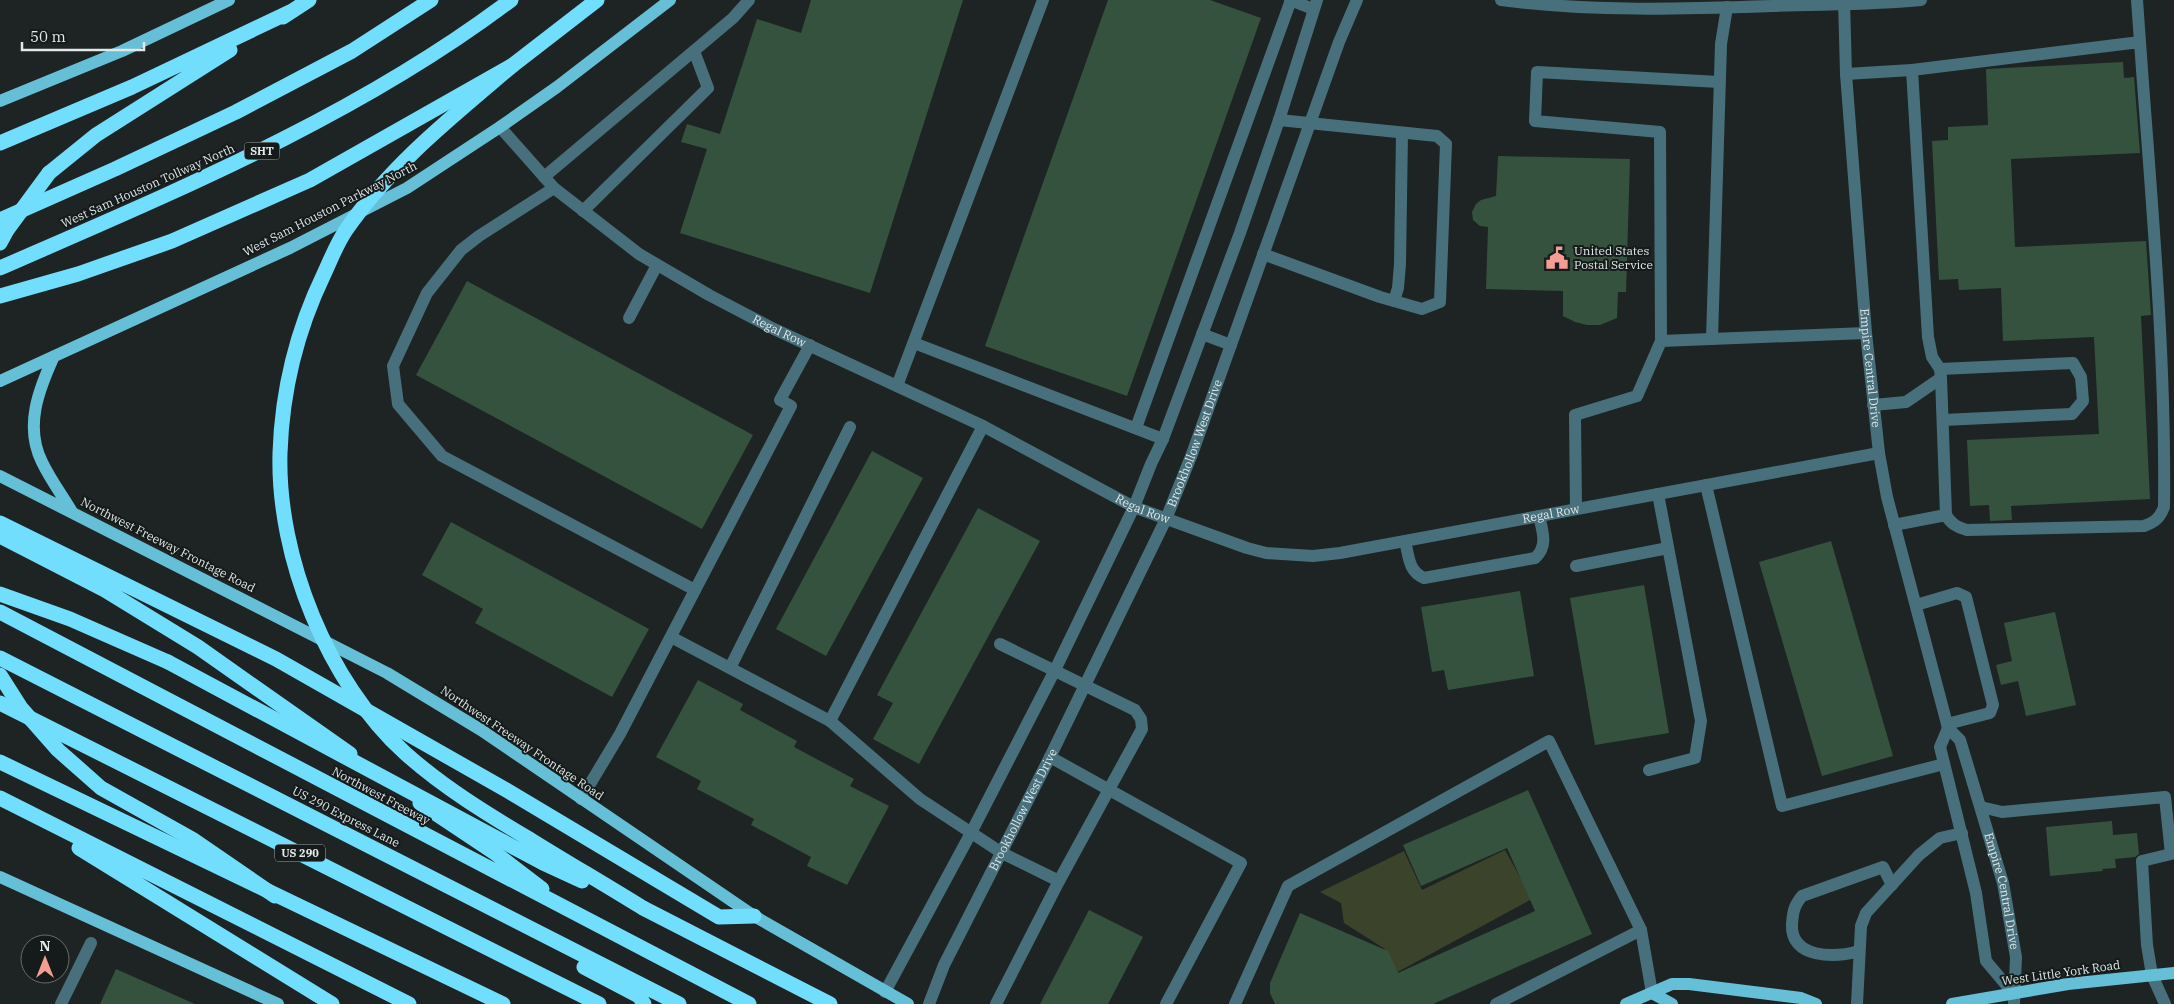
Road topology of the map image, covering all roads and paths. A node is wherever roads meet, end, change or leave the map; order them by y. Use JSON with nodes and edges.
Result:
{"nodes":[{"id":1,"x":228,"y":0,"type":"edge"},
{"id":2,"x":309,"y":0,"type":"edge"},
{"id":3,"x":431,"y":0,"type":"edge"},
{"id":4,"x":597,"y":0,"type":"edge"},
{"id":5,"x":670,"y":0,"type":"edge"},
{"id":6,"x":749,"y":0,"type":"edge"},
{"id":7,"x":1043,"y":0,"type":"edge"},
{"id":8,"x":1290,"y":0,"type":"edge"},
{"id":9,"x":1357,"y":0,"type":"edge"},
{"id":10,"x":1501,"y":0,"type":"edge"},
{"id":11,"x":1909,"y":0,"type":"edge"},
{"id":12,"x":1921,"y":0,"type":"edge"},
{"id":13,"x":2137,"y":0,"type":"edge"},
{"id":14,"x":509,"y":1,"type":"edge"},
{"id":15,"x":1844,"y":2,"type":"edge"},
{"id":16,"x":1315,"y":4,"type":"edge"},
{"id":17,"x":1613,"y":4,"type":"edge"},
{"id":18,"x":1728,"y":7,"type":"junction"},
{"id":19,"x":292,"y":12,"type":"junction"},
{"id":20,"x":2140,"y":42,"type":"junction"},
{"id":21,"x":694,"y":51,"type":"junction"},
{"id":22,"x":513,"y":65,"type":"junction"},
{"id":23,"x":1912,"y":70,"type":"junction"},
{"id":24,"x":1846,"y":74,"type":"junction"},
{"id":25,"x":1720,"y":82,"type":"junction"},
{"id":26,"x":0,"y":101,"type":"edge"},
{"id":27,"x":1279,"y":120,"type":"junction"},
{"id":28,"x":1310,"y":123,"type":"junction"},
{"id":29,"x":500,"y":127,"type":"junction"},
{"id":30,"x":1402,"y":133,"type":"junction"},
{"id":31,"x":0,"y":142,"type":"edge"},
{"id":32,"x":544,"y":177,"type":"junction"},
{"id":33,"x":554,"y":188,"type":"junction"},
{"id":34,"x":583,"y":211,"type":"junction"},
{"id":35,"x":0,"y":220,"type":"edge"},
{"id":36,"x":0,"y":243,"type":"edge"},
{"id":37,"x":1263,"y":254,"type":"junction"},
{"id":38,"x":657,"y":265,"type":"junction"},
{"id":39,"x":0,"y":268,"type":"edge"},
{"id":40,"x":0,"y":296,"type":"edge"},
{"id":41,"x":1394,"y":301,"type":"junction"},
{"id":42,"x":629,"y":318,"type":"dead end"},
{"id":43,"x":1866,"y":333,"type":"junction"},
{"id":44,"x":1202,"y":334,"type":"junction"},
{"id":45,"x":1712,"y":339,"type":"junction"},
{"id":46,"x":1661,"y":341,"type":"junction"},
{"id":47,"x":914,"y":343,"type":"junction"},
{"id":48,"x":1231,"y":345,"type":"junction"},
{"id":49,"x":810,"y":346,"type":"junction"},
{"id":50,"x":54,"y":356,"type":"junction"},
{"id":51,"x":1940,"y":373,"type":"junction"},
{"id":52,"x":0,"y":381,"type":"edge"},
{"id":53,"x":897,"y":386,"type":"junction"},
{"id":54,"x":1873,"y":405,"type":"junction"},
{"id":55,"x":1943,"y":420,"type":"junction"},
{"id":56,"x":983,"y":426,"type":"junction"},
{"id":57,"x":850,"y":427,"type":"dead end"},
{"id":58,"x":1136,"y":428,"type":"junction"},
{"id":59,"x":1163,"y":440,"type":"junction"},
{"id":60,"x":1879,"y":453,"type":"junction"},
{"id":61,"x":0,"y":476,"type":"edge"},
{"id":62,"x":1706,"y":485,"type":"junction"},
{"id":63,"x":1658,"y":494,"type":"junction"},
{"id":64,"x":1134,"y":508,"type":"junction"},
{"id":65,"x":1576,"y":509,"type":"junction"},
{"id":66,"x":72,"y":512,"type":"junction"},
{"id":67,"x":1946,"y":515,"type":"junction"},
{"id":68,"x":1539,"y":516,"type":"junction"},
{"id":69,"x":1166,"y":519,"type":"junction"},
{"id":70,"x":1894,"y":525,"type":"junction"},
{"id":71,"x":4,"y":532,"type":"edge"},
{"id":72,"x":1406,"y":541,"type":"junction"},
{"id":73,"x":1668,"y":548,"type":"junction"},
{"id":74,"x":1576,"y":566,"type":"dead end"},
{"id":75,"x":695,"y":590,"type":"junction"},
{"id":76,"x":0,"y":594,"type":"edge"},
{"id":77,"x":1916,"y":605,"type":"junction"},
{"id":78,"x":0,"y":612,"type":"edge"},
{"id":79,"x":671,"y":637,"type":"junction"},
{"id":80,"x":1000,"y":644,"type":"dead end"},
{"id":81,"x":0,"y":658,"type":"edge"},
{"id":82,"x":730,"y":668,"type":"junction"},
{"id":83,"x":1055,"y":670,"type":"junction"},
{"id":84,"x":0,"y":675,"type":"edge"},
{"id":85,"x":1085,"y":685,"type":"junction"},
{"id":86,"x":0,"y":703,"type":"edge"},
{"id":87,"x":830,"y":721,"type":"junction"},
{"id":88,"x":1947,"y":726,"type":"junction"},
{"id":89,"x":1050,"y":757,"type":"junction"},
{"id":90,"x":0,"y":762,"type":"edge"},
{"id":91,"x":1944,"y":764,"type":"junction"},
{"id":92,"x":1649,"y":770,"type":"dead end"},
{"id":93,"x":1108,"y":789,"type":"junction"},
{"id":94,"x":0,"y":799,"type":"edge"},
{"id":95,"x":581,"y":799,"type":"junction"},
{"id":96,"x":1981,"y":807,"type":"junction"},
{"id":97,"x":972,"y":831,"type":"junction"},
{"id":98,"x":1962,"y":833,"type":"junction"},
{"id":99,"x":1002,"y":852,"type":"junction"},
{"id":100,"x":414,"y":868,"type":"junction"},
{"id":101,"x":0,"y":877,"type":"edge"},
{"id":102,"x":1059,"y":881,"type":"junction"},
{"id":103,"x":1892,"y":885,"type":"junction"},
{"id":104,"x":275,"y":896,"type":"junction"},
{"id":105,"x":643,"y":908,"type":"junction"},
{"id":106,"x":754,"y":916,"type":"junction"},
{"id":107,"x":582,"y":918,"type":"junction"},
{"id":108,"x":1641,"y":930,"type":"junction"},
{"id":109,"x":91,"y":943,"type":"dead end"},
{"id":110,"x":1859,"y":951,"type":"junction"},
{"id":111,"x":2174,"y":973,"type":"edge"},
{"id":112,"x":2152,"y":975,"type":"junction"},
{"id":113,"x":885,"y":992,"type":"junction"},
{"id":114,"x":1652,"y":993,"type":"junction"},
{"id":115,"x":2013,"y":998,"type":"edge"},
{"id":116,"x":60,"y":1004,"type":"edge"},
{"id":117,"x":278,"y":1004,"type":"edge"},
{"id":118,"x":332,"y":1004,"type":"edge"},
{"id":119,"x":409,"y":1004,"type":"edge"},
{"id":120,"x":503,"y":1004,"type":"edge"},
{"id":121,"x":599,"y":1004,"type":"edge"},
{"id":122,"x":644,"y":1004,"type":"edge"},
{"id":123,"x":679,"y":1004,"type":"edge"},
{"id":124,"x":749,"y":1004,"type":"edge"},
{"id":125,"x":830,"y":1004,"type":"edge"},
{"id":126,"x":908,"y":1004,"type":"edge"},
{"id":127,"x":929,"y":1004,"type":"edge"},
{"id":128,"x":996,"y":1004,"type":"edge"},
{"id":129,"x":1166,"y":1004,"type":"edge"},
{"id":130,"x":1235,"y":1004,"type":"edge"},
{"id":131,"x":1496,"y":1004,"type":"edge"},
{"id":132,"x":1626,"y":1004,"type":"edge"},
{"id":133,"x":1672,"y":1004,"type":"edge"},
{"id":134,"x":1816,"y":1004,"type":"edge"},
{"id":135,"x":1857,"y":1004,"type":"edge"},
{"id":136,"x":1952,"y":1004,"type":"edge"},
{"id":137,"x":2165,"y":1004,"type":"edge"}],
"edges":[{"from":1,"to":26,"type":"main road"},
{"from":2,"to":19,"type":"highway"},
{"from":3,"to":35,"type":"highway","bridge":true},
{"from":4,"to":22,"type":"highway"},
{"from":5,"to":29,"type":"main road","name":"West Sam Houston Parkway North"},
{"from":6,"to":21,"type":"street"},
{"from":7,"to":47,"type":"street"},
{"from":8,"to":16,"type":"street"},
{"from":8,"to":58,"type":"street"},
{"from":9,"to":28,"type":"street","name":"Brookhollow West Drive"},
{"from":10,"to":17,"type":"street"},
{"from":11,"to":12,"type":"street"},
{"from":11,"to":15,"type":"street"},
{"from":13,"to":20,"type":"street"},
{"from":14,"to":39,"type":"highway","name":"West Sam Houston Tollway North","number":"SHT"},
{"from":15,"to":18,"type":"street"},
{"from":15,"to":24,"type":"street","name":"Empire Central Drive"},
{"from":16,"to":27,"type":"street"},
{"from":17,"to":18,"type":"street"},
{"from":18,"to":25,"type":"street"},
{"from":19,"to":31,"type":"highway"},
{"from":19,"to":36,"type":"highway","bridge":true},
{"from":20,"to":23,"type":"street"},
{"from":20,"to":67,"type":"street"},
{"from":21,"to":32,"type":"street"},
{"from":21,"to":34,"type":"street"},
{"from":22,"to":40,"type":"highway","bridge":true},
{"from":22,"to":105,"type":"highway","bridge":true},
{"from":23,"to":24,"type":"street"},
{"from":23,"to":51,"type":"street"},
{"from":24,"to":43,"type":"street","name":"Empire Central Drive"},
{"from":25,"to":45,"type":"street"},
{"from":25,"to":46,"type":"street"},
{"from":27,"to":28,"type":"street"},
{"from":27,"to":44,"type":"street"},
{"from":28,"to":30,"type":"street"},
{"from":28,"to":37,"type":"street","name":"Brookhollow West Drive"},
{"from":29,"to":32,"type":"street","name":"Regal Row"},
{"from":29,"to":50,"type":"main road","name":"West Sam Houston Parkway North"},
{"from":30,"to":41,"type":"street"},
{"from":30,"to":41,"type":"street"},
{"from":32,"to":33,"type":"street","name":"Regal Row"},
{"from":33,"to":34,"type":"street","name":"Regal Row"},
{"from":33,"to":75,"type":"street"},
{"from":34,"to":38,"type":"street","name":"Regal Row"},
{"from":37,"to":41,"type":"street"},
{"from":37,"to":48,"type":"street","name":"Brookhollow West Drive"},
{"from":38,"to":42,"type":"street"},
{"from":38,"to":49,"type":"street","name":"Regal Row"},
{"from":43,"to":45,"type":"street"},
{"from":43,"to":54,"type":"street","name":"Empire Central Drive"},
{"from":44,"to":48,"type":"street"},
{"from":44,"to":59,"type":"street"},
{"from":45,"to":46,"type":"street"},
{"from":46,"to":65,"type":"street"},
{"from":47,"to":53,"type":"street"},
{"from":47,"to":58,"type":"street"},
{"from":48,"to":69,"type":"street","name":"Brookhollow West Drive"},
{"from":49,"to":53,"type":"street","name":"Regal Row"},
{"from":49,"to":75,"type":"street"},
{"from":50,"to":52,"type":"main road","name":"West Sam Houston Parkway North"},
{"from":50,"to":66,"type":"main road"},
{"from":51,"to":54,"type":"street"},
{"from":51,"to":55,"type":"street"},
{"from":51,"to":55,"type":"street"},
{"from":53,"to":56,"type":"street","name":"Regal Row"},
{"from":54,"to":60,"type":"street","name":"Empire Central Drive"},
{"from":55,"to":67,"type":"street"},
{"from":56,"to":64,"type":"street","name":"Regal Row"},
{"from":56,"to":87,"type":"street"},
{"from":57,"to":82,"type":"street"},
{"from":58,"to":59,"type":"street"},
{"from":59,"to":64,"type":"street"},
{"from":60,"to":62,"type":"street","name":"Regal Row"},
{"from":60,"to":70,"type":"street","name":"Empire Central Drive"},
{"from":61,"to":66,"type":"main road","name":"Northwest Freeway Frontage Road"},
{"from":62,"to":63,"type":"street","name":"Regal Row"},
{"from":62,"to":91,"type":"street"},
{"from":63,"to":65,"type":"street","name":"Regal Row"},
{"from":63,"to":73,"type":"street"},
{"from":64,"to":69,"type":"street","name":"Regal Row"},
{"from":64,"to":83,"type":"street"},
{"from":65,"to":68,"type":"street","name":"Regal Row"},
{"from":66,"to":95,"type":"main road","name":"Northwest Freeway Frontage Road"},
{"from":67,"to":70,"type":"street"},
{"from":68,"to":72,"type":"street","name":"Regal Row"},
{"from":68,"to":72,"type":"street"},
{"from":69,"to":72,"type":"street","name":"Regal Row"},
{"from":69,"to":85,"type":"street","name":"Brookhollow West Drive"},
{"from":70,"to":77,"type":"street","name":"Empire Central Drive"},
{"from":71,"to":106,"type":"highway"},
{"from":71,"to":107,"type":"highway"},
{"from":73,"to":74,"type":"street"},
{"from":73,"to":92,"type":"street"},
{"from":75,"to":79,"type":"street"},
{"from":76,"to":105,"type":"highway","bridge":true},
{"from":77,"to":88,"type":"street","name":"Empire Central Drive"},
{"from":77,"to":88,"type":"street"},
{"from":78,"to":107,"type":"highway","name":"Northwest Freeway"},
{"from":79,"to":82,"type":"street"},
{"from":79,"to":95,"type":"street"},
{"from":80,"to":83,"type":"street"},
{"from":81,"to":100,"type":"highway","name":"US 290 Express Lane"},
{"from":82,"to":87,"type":"street"},
{"from":83,"to":85,"type":"street"},
{"from":83,"to":97,"type":"street"},
{"from":84,"to":104,"type":"highway","bridge":true},
{"from":85,"to":89,"type":"street","name":"Brookhollow West Drive"},
{"from":85,"to":93,"type":"street"},
{"from":86,"to":121,"type":"highway","number":"US 290"},
{"from":87,"to":97,"type":"street"},
{"from":88,"to":91,"type":"street"},
{"from":88,"to":96,"type":"street","name":"Empire Central Drive"},
{"from":89,"to":93,"type":"street"},
{"from":89,"to":99,"type":"street","name":"Brookhollow West Drive"},
{"from":90,"to":104,"type":"highway","bridge":true},
{"from":91,"to":98,"type":"street"},
{"from":93,"to":102,"type":"street"},
{"from":93,"to":129,"type":"street"},
{"from":94,"to":118,"type":"highway"},
{"from":94,"to":119,"type":"highway"},
{"from":95,"to":106,"type":"main road","name":"Northwest Freeway Frontage Road"},
{"from":96,"to":112,"type":"street"},
{"from":96,"to":115,"type":"street","name":"Empire Central Drive"},
{"from":97,"to":99,"type":"street"},
{"from":97,"to":113,"type":"street"},
{"from":98,"to":103,"type":"street"},
{"from":98,"to":115,"type":"street"},
{"from":99,"to":102,"type":"street"},
{"from":99,"to":127,"type":"street","name":"Brookhollow West Drive"},
{"from":100,"to":122,"type":"highway"},
{"from":100,"to":123,"type":"highway","name":"US 290 Express Lane"},
{"from":101,"to":117,"type":"main road"},
{"from":102,"to":128,"type":"street"},
{"from":103,"to":110,"type":"street"},
{"from":103,"to":110,"type":"street"},
{"from":104,"to":120,"type":"highway"},
{"from":105,"to":125,"type":"highway"},
{"from":106,"to":113,"type":"main road","name":"Northwest Freeway Frontage Road"},
{"from":107,"to":124,"type":"highway","name":"Northwest Freeway"},
{"from":108,"to":114,"type":"street"},
{"from":108,"to":130,"type":"street"},
{"from":108,"to":131,"type":"street"},
{"from":109,"to":116,"type":"street"},
{"from":110,"to":135,"type":"street"},
{"from":111,"to":112,"type":"main road","name":"West Little York Road"},
{"from":112,"to":115,"type":"main road","name":"West Little York Road"},
{"from":112,"to":137,"type":"street"},
{"from":113,"to":126,"type":"main road","name":"Northwest Freeway Frontage Road"},
{"from":114,"to":132,"type":"main road"},
{"from":114,"to":133,"type":"main road"},
{"from":114,"to":134,"type":"main road"},
{"from":115,"to":136,"type":"main road","name":"West Little York Road"}]}
